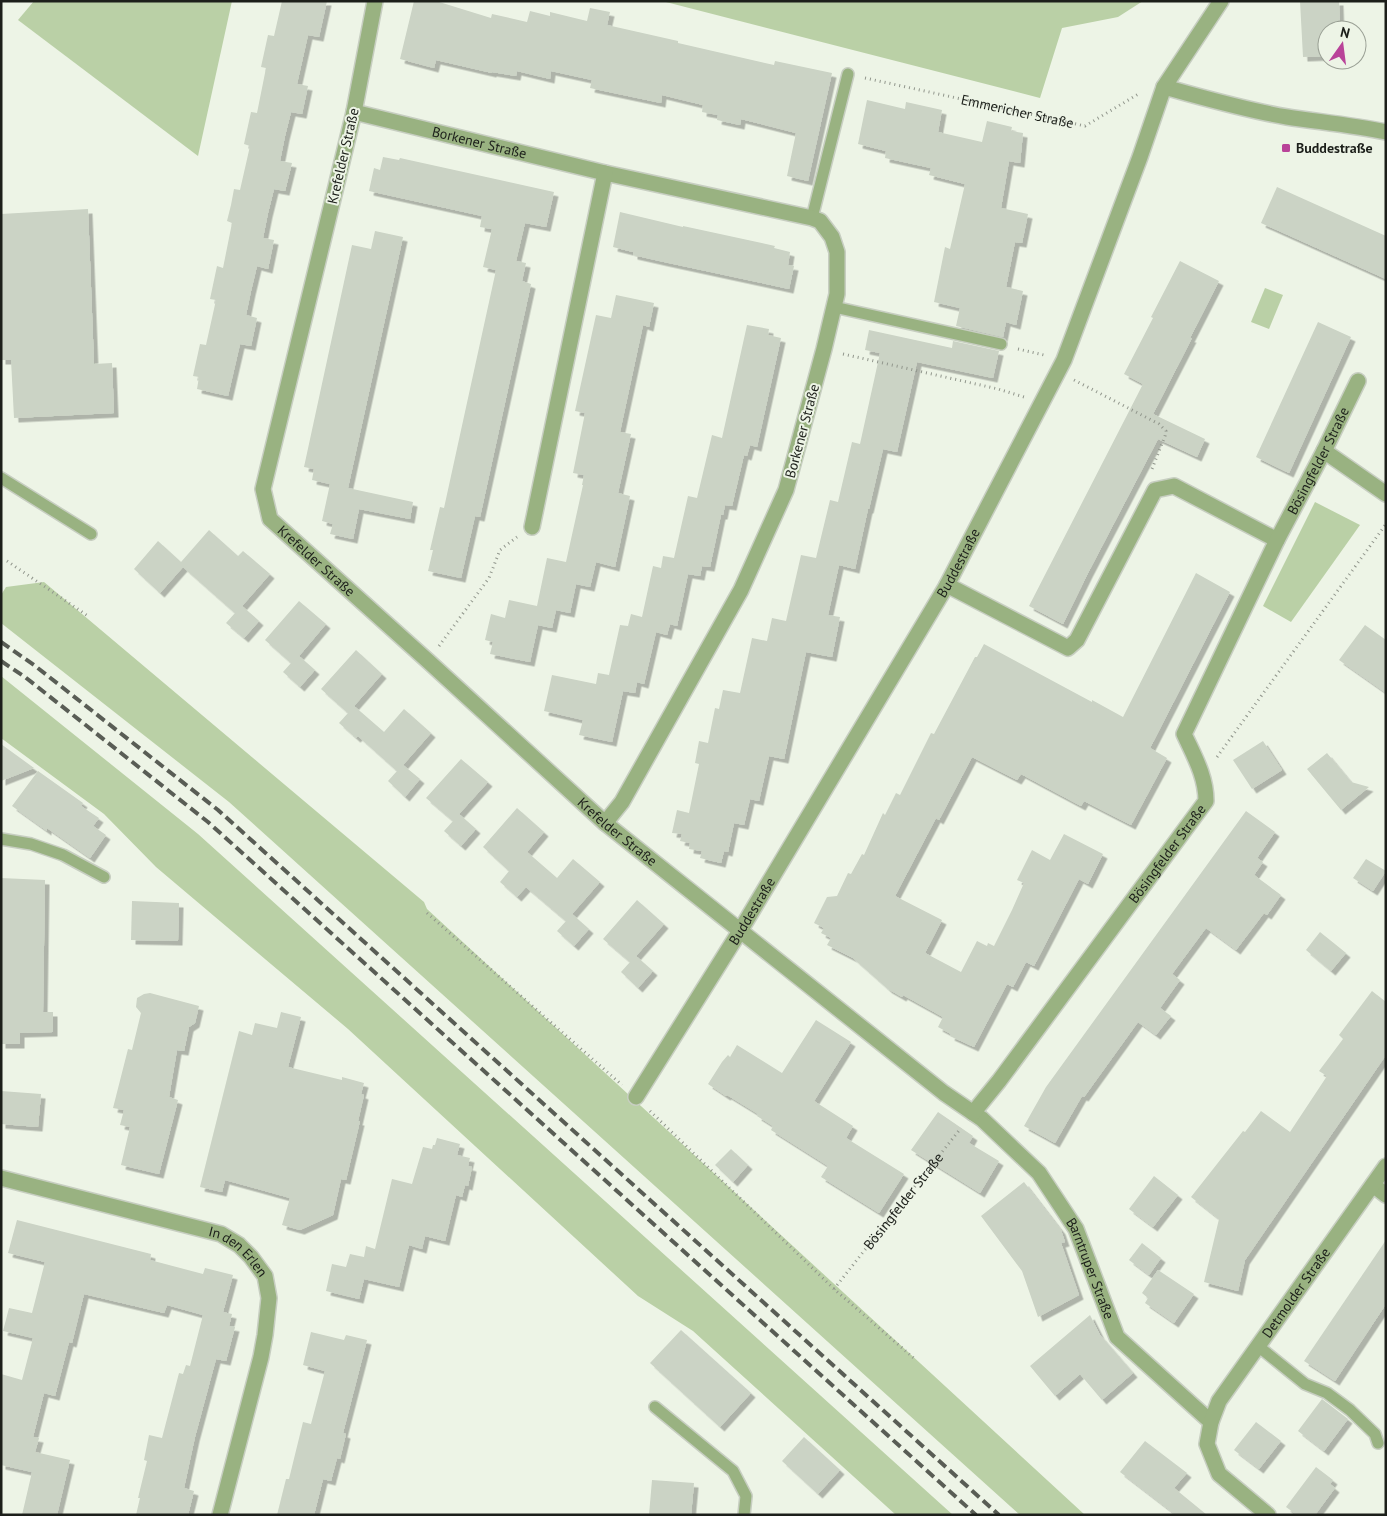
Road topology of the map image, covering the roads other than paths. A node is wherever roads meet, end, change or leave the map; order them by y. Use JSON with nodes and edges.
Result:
{"nodes":[{"id":1,"x":375,"y":1,"type":"edge"},
{"id":2,"x":1222,"y":1,"type":"edge"},
{"id":3,"x":848,"y":74,"type":"road end"},
{"id":4,"x":1164,"y":87,"type":"junction"},
{"id":5,"x":354,"y":112,"type":"junction"},
{"id":6,"x":1386,"y":132,"type":"edge"},
{"id":7,"x":605,"y":172,"type":"junction"},
{"id":8,"x":812,"y":218,"type":"junction"},
{"id":9,"x":834,"y":307,"type":"junction"},
{"id":10,"x":1001,"y":344,"type":"road end"},
{"id":11,"x":1358,"y":381,"type":"dead end"},
{"id":12,"x":1324,"y":451,"type":"junction"},
{"id":13,"x":1,"y":478,"type":"edge"},
{"id":14,"x":1386,"y":494,"type":"edge"},
{"id":15,"x":532,"y":528,"type":"road end"},
{"id":16,"x":92,"y":534,"type":"dead end"},
{"id":17,"x":1277,"y":540,"type":"junction"},
{"id":18,"x":947,"y":585,"type":"junction"},
{"id":19,"x":605,"y":823,"type":"junction"},
{"id":20,"x":1,"y":839,"type":"edge"},
{"id":21,"x":104,"y":877,"type":"dead end"},
{"id":22,"x":740,"y":931,"type":"junction"},
{"id":23,"x":636,"y":1097,"type":"road end"},
{"id":24,"x":973,"y":1113,"type":"junction"},
{"id":25,"x":1386,"y":1166,"type":"edge"},
{"id":26,"x":1,"y":1178,"type":"edge"},
{"id":27,"x":1373,"y":1185,"type":"junction"},
{"id":28,"x":1386,"y":1195,"type":"edge"},
{"id":29,"x":1258,"y":1346,"type":"junction"},
{"id":30,"x":655,"y":1407,"type":"dead end"},
{"id":31,"x":1211,"y":1422,"type":"junction"},
{"id":32,"x":1378,"y":1443,"type":"dead end"},
{"id":33,"x":220,"y":1515,"type":"edge"},
{"id":34,"x":744,"y":1515,"type":"edge"},
{"id":35,"x":1268,"y":1515,"type":"edge"}],
"edges":[{"from":1,"to":5,"type":"street","name":"Krefelder Straße"},
{"from":2,"to":4,"type":"street","name":"Buddestraße"},
{"from":3,"to":8,"type":"lane"},
{"from":4,"to":6,"type":"street"},
{"from":4,"to":18,"type":"street","name":"Buddestraße"},
{"from":5,"to":7,"type":"street","name":"Borkener Straße"},
{"from":5,"to":19,"type":"street","name":"Krefelder Straße"},
{"from":7,"to":8,"type":"street","name":"Borkener Straße"},
{"from":7,"to":15,"type":"street"},
{"from":8,"to":9,"type":"street","name":"Borkener Straße"},
{"from":9,"to":10,"type":"lane"},
{"from":9,"to":19,"type":"street","name":"Borkener Straße"},
{"from":11,"to":12,"type":"street","name":"Bösingfelder Straße"},
{"from":12,"to":14,"type":"street"},
{"from":12,"to":17,"type":"street","name":"Bösingfelder Straße"},
{"from":13,"to":16,"type":"lane"},
{"from":17,"to":18,"type":"street"},
{"from":17,"to":24,"type":"street","name":"Bösingfelder Straße"},
{"from":18,"to":22,"type":"street","name":"Buddestraße"},
{"from":19,"to":22,"type":"street","name":"Krefelder Straße"},
{"from":20,"to":21,"type":"lane"},
{"from":22,"to":23,"type":"street","name":"Buddestraße"},
{"from":22,"to":24,"type":"street"},
{"from":24,"to":31,"type":"street","name":"Barntruper Straße"},
{"from":25,"to":27,"type":"street","name":"Detmolder Straße"},
{"from":26,"to":33,"type":"street","name":"In den Erlen"},
{"from":27,"to":28,"type":"street"},
{"from":27,"to":29,"type":"street","name":"Detmolder Straße"},
{"from":29,"to":31,"type":"street","name":"Detmolder Straße"},
{"from":29,"to":32,"type":"lane"},
{"from":30,"to":34,"type":"lane"},
{"from":31,"to":35,"type":"street","name":"Detmolder Straße"}]}
